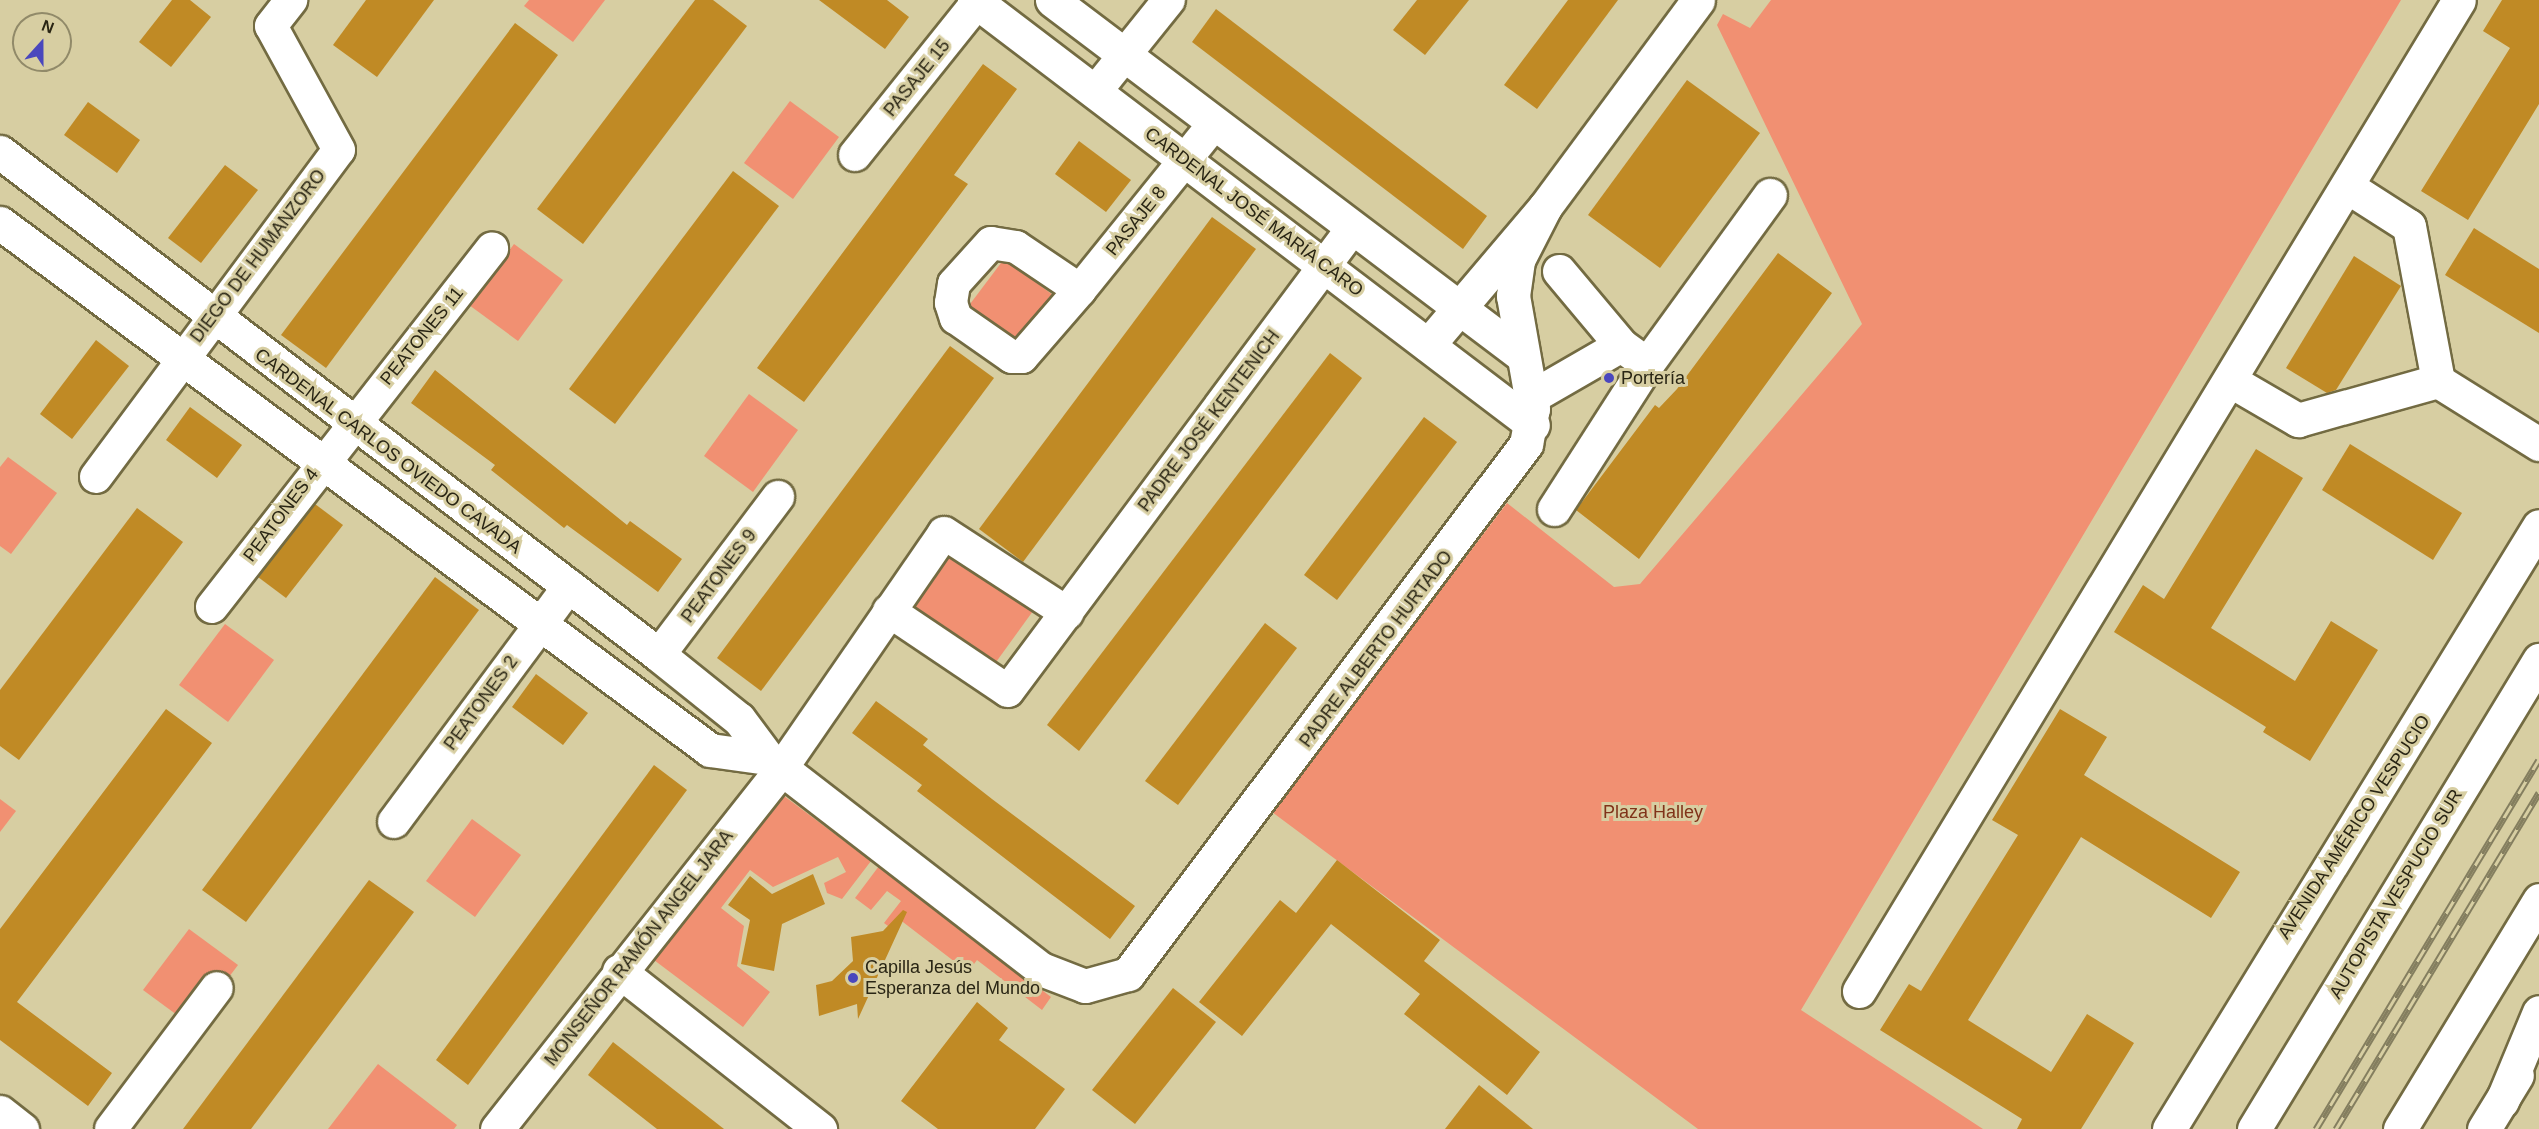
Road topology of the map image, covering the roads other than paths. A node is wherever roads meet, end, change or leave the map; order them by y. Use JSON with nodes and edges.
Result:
{"nodes":[{"id":1,"x":291,"y":0,"type":"edge"},
{"id":2,"x":1052,"y":0,"type":"edge"},
{"id":3,"x":1169,"y":0,"type":"edge"},
{"id":4,"x":1698,"y":0,"type":"edge"},
{"id":5,"x":2459,"y":0,"type":"edge"},
{"id":6,"x":977,"y":1,"type":"edge"},
{"id":7,"x":1124,"y":56,"type":"junction"},
{"id":8,"x":1095,"y":92,"type":"junction"},
{"id":9,"x":1214,"y":124,"type":"junction"},
{"id":10,"x":0,"y":152,"type":"edge"},
{"id":11,"x":855,"y":155,"type":"dead end"},
{"id":12,"x":1185,"y":160,"type":"junction"},
{"id":13,"x":2348,"y":187,"type":"junction"},
{"id":14,"x":1770,"y":195,"type":"dead end"},
{"id":15,"x":1545,"y":207,"type":"junction"},
{"id":16,"x":0,"y":223,"type":"edge"},
{"id":17,"x":1352,"y":229,"type":"junction"},
{"id":18,"x":492,"y":248,"type":"dead end"},
{"id":19,"x":1324,"y":266,"type":"junction"},
{"id":20,"x":1559,"y":271,"type":"dead end"},
{"id":21,"x":1080,"y":290,"type":"dead end"},
{"id":22,"x":1460,"y":309,"type":"junction"},
{"id":23,"x":210,"y":317,"type":"junction"},
{"id":24,"x":1428,"y":345,"type":"junction"},
{"id":25,"x":1634,"y":355,"type":"junction"},
{"id":26,"x":1523,"y":356,"type":"junction"},
{"id":27,"x":181,"y":357,"type":"junction"},
{"id":28,"x":2231,"y":381,"type":"junction"},
{"id":29,"x":2438,"y":381,"type":"junction"},
{"id":30,"x":1532,"y":411,"type":"junction"},
{"id":31,"x":351,"y":424,"type":"junction"},
{"id":32,"x":2539,"y":444,"type":"edge"},
{"id":33,"x":321,"y":461,"type":"junction"},
{"id":34,"x":96,"y":477,"type":"dead end"},
{"id":35,"x":778,"y":497,"type":"dead end"},
{"id":36,"x":1554,"y":509,"type":"dead end"},
{"id":37,"x":2539,"y":526,"type":"edge"},
{"id":38,"x":569,"y":586,"type":"junction"},
{"id":39,"x":212,"y":607,"type":"dead end"},
{"id":40,"x":889,"y":611,"type":"junction"},
{"id":41,"x":1067,"y":613,"type":"junction"},
{"id":42,"x":539,"y":623,"type":"junction"},
{"id":43,"x":659,"y":655,"type":"junction"},
{"id":44,"x":2539,"y":660,"type":"edge"},
{"id":45,"x":775,"y":763,"type":"junction"},
{"id":46,"x":394,"y":822,"type":"dead end"},
{"id":47,"x":2539,"y":900,"type":"edge"},
{"id":48,"x":1041,"y":969,"type":"joint"},
{"id":49,"x":619,"y":971,"type":"junction"},
{"id":50,"x":216,"y":988,"type":"dead end"},
{"id":51,"x":1859,"y":991,"type":"dead end"},
{"id":52,"x":2539,"y":1012,"type":"edge"},
{"id":53,"x":2539,"y":1041,"type":"edge"},
{"id":54,"x":2502,"y":1101,"type":"junction"},
{"id":55,"x":0,"y":1112,"type":"edge"},
{"id":56,"x":22,"y":1129,"type":"edge"},
{"id":57,"x":111,"y":1129,"type":"edge"},
{"id":58,"x":497,"y":1129,"type":"edge"},
{"id":59,"x":820,"y":1129,"type":"edge"},
{"id":60,"x":2169,"y":1129,"type":"edge"},
{"id":61,"x":2254,"y":1129,"type":"edge"},
{"id":62,"x":2400,"y":1129,"type":"edge"},
{"id":63,"x":2484,"y":1129,"type":"edge"}],
"edges":[{"from":1,"to":23,"type":"street","name":"DIEGO DE HUMANZORO"},
{"from":2,"to":7,"type":"main road"},
{"from":3,"to":7,"type":"street"},
{"from":4,"to":15,"type":"main road"},
{"from":5,"to":13,"type":"main road"},
{"from":6,"to":8,"type":"main road","name":"CARDENAL JOSÉ MARÍA CARO"},
{"from":6,"to":11,"type":"street","name":"PASAJE 15"},
{"from":7,"to":8,"type":"street"},
{"from":7,"to":9,"type":"main road"},
{"from":8,"to":12,"type":"main road","name":"CARDENAL JOSÉ MARÍA CARO"},
{"from":9,"to":12,"type":"street","name":"PASAJE 8"},
{"from":9,"to":17,"type":"main road"},
{"from":10,"to":23,"type":"main road","name":"CARDENAL CARLOS OVIEDO CAVADA"},
{"from":12,"to":19,"type":"main road","name":"CARDENAL JOSÉ MARÍA CARO"},
{"from":12,"to":21,"type":"street","name":"PASAJE 8"},
{"from":13,"to":28,"type":"main road"},
{"from":13,"to":29,"type":"main road"},
{"from":14,"to":25,"type":"main road"},
{"from":15,"to":22,"type":"main road"},
{"from":15,"to":26,"type":"main road"},
{"from":16,"to":27,"type":"main road","name":"CARDENAL CARLOS OVIEDO CAVADA"},
{"from":17,"to":19,"type":"street","name":"PADRE JOSÉ KENTENICH"},
{"from":17,"to":22,"type":"main road"},
{"from":18,"to":31,"type":"street","name":"PEATONES 11"},
{"from":19,"to":24,"type":"main road","name":"CARDENAL JOSÉ MARÍA CARO"},
{"from":19,"to":41,"type":"street","name":"PADRE JOSÉ KENTENICH"},
{"from":20,"to":25,"type":"main road"},
{"from":22,"to":24,"type":"main road"},
{"from":22,"to":26,"type":"main road"},
{"from":23,"to":27,"type":"street","name":"DIEGO DE HUMANZORO"},
{"from":23,"to":31,"type":"main road","name":"CARDENAL CARLOS OVIEDO CAVADA"},
{"from":24,"to":30,"type":"main road","name":"CARDENAL JOSÉ MARÍA CARO"},
{"from":25,"to":30,"type":"main road"},
{"from":25,"to":36,"type":"main road"},
{"from":26,"to":30,"type":"main road"},
{"from":27,"to":33,"type":"main road","name":"CARDENAL CARLOS OVIEDO CAVADA"},
{"from":27,"to":34,"type":"street","name":"DIEGO DE HUMANZORO"},
{"from":28,"to":29,"type":"main road"},
{"from":28,"to":51,"type":"main road"},
{"from":29,"to":32,"type":"main road"},
{"from":30,"to":48,"type":"main road","name":"PADRE ALBERTO HURTADO"},
{"from":31,"to":33,"type":"street","name":"PEATONES 4"},
{"from":31,"to":38,"type":"main road","name":"CARDENAL CARLOS OVIEDO CAVADA"},
{"from":33,"to":39,"type":"street","name":"PEATONES 4"},
{"from":33,"to":42,"type":"main road","name":"CARDENAL CARLOS OVIEDO CAVADA"},
{"from":35,"to":43,"type":"street","name":"PEATONES 9"},
{"from":37,"to":60,"type":"main road","name":"AVENIDA AMÉRICO VESPUCIO"},
{"from":38,"to":42,"type":"street","name":"PEATONES 2"},
{"from":38,"to":43,"type":"main road","name":"CARDENAL CARLOS OVIEDO CAVADA"},
{"from":40,"to":41,"type":"street","name":"PADRE JOSÉ KENTENICH"},
{"from":40,"to":41,"type":"street"},
{"from":40,"to":45,"type":"street"},
{"from":42,"to":45,"type":"main road","name":"CARDENAL CARLOS OVIEDO CAVADA"},
{"from":42,"to":46,"type":"street","name":"PEATONES 2"},
{"from":43,"to":45,"type":"main road","name":"CARDENAL CARLOS OVIEDO CAVADA"},
{"from":44,"to":61,"type":"main road","name":"AUTOPISTA VESPUCIO SUR"},
{"from":45,"to":48,"type":"main road","name":"CARDENAL CARLOS OVIEDO CAVADA"},
{"from":45,"to":49,"type":"main road","name":"MONSEÑOR RAMÓN ANGEL JARA"},
{"from":47,"to":62,"type":"main road"},
{"from":49,"to":58,"type":"main road","name":"MONSEÑOR RAMÓN ANGEL JARA"},
{"from":49,"to":59,"type":"main road"},
{"from":50,"to":57,"type":"street"},
{"from":52,"to":54,"type":"main road"},
{"from":53,"to":54,"type":"main road"},
{"from":54,"to":63,"type":"main road"},
{"from":55,"to":56,"type":"main road"}]}
